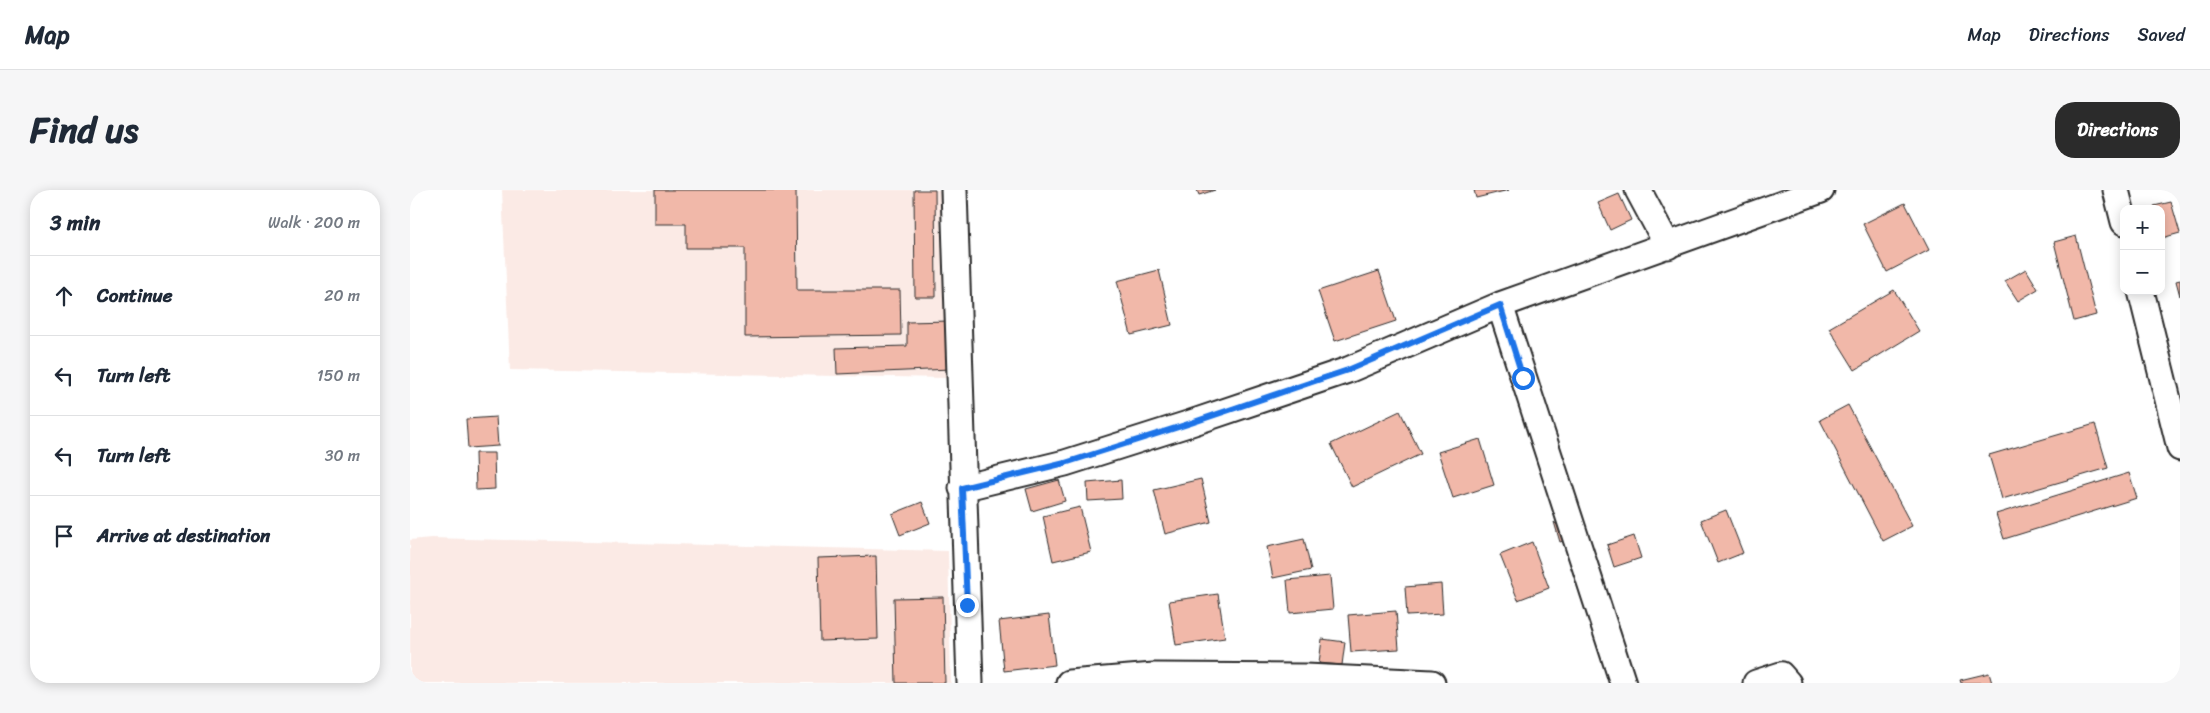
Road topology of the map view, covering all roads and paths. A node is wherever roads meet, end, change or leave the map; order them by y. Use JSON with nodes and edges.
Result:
{"nodes":[{"id":1,"x":954,"y":190,"type":"edge"},
{"id":2,"x":1638,"y":190,"type":"edge"},
{"id":3,"x":1821,"y":190,"type":"edge"},
{"id":4,"x":2116,"y":190,"type":"edge"},
{"id":5,"x":2120,"y":206,"type":"edge"},
{"id":6,"x":1668,"y":246,"type":"junction"},
{"id":7,"x":2142,"y":295,"type":"edge"},
{"id":8,"x":1500,"y":305,"type":"junction"},
{"id":9,"x":2180,"y":448,"type":"edge"},
{"id":10,"x":962,"y":488,"type":"junction"},
{"id":11,"x":970,"y":683,"type":"edge"},
{"id":12,"x":1069,"y":683,"type":"edge"},
{"id":13,"x":1432,"y":683,"type":"edge"},
{"id":14,"x":1623,"y":683,"type":"edge"},
{"id":15,"x":1756,"y":683,"type":"edge"},
{"id":16,"x":1788,"y":683,"type":"edge"}],
"edges":[{"from":1,"to":10,"type":"street"},
{"from":2,"to":6,"type":"street"},
{"from":3,"to":6,"type":"street"},
{"from":4,"to":5,"type":"street"},
{"from":6,"to":8,"type":"street"},
{"from":7,"to":9,"type":"street"},
{"from":8,"to":10,"type":"street"},
{"from":8,"to":14,"type":"street"},
{"from":10,"to":11,"type":"street"},
{"from":12,"to":13,"type":"street"},
{"from":15,"to":16,"type":"street"}]}
